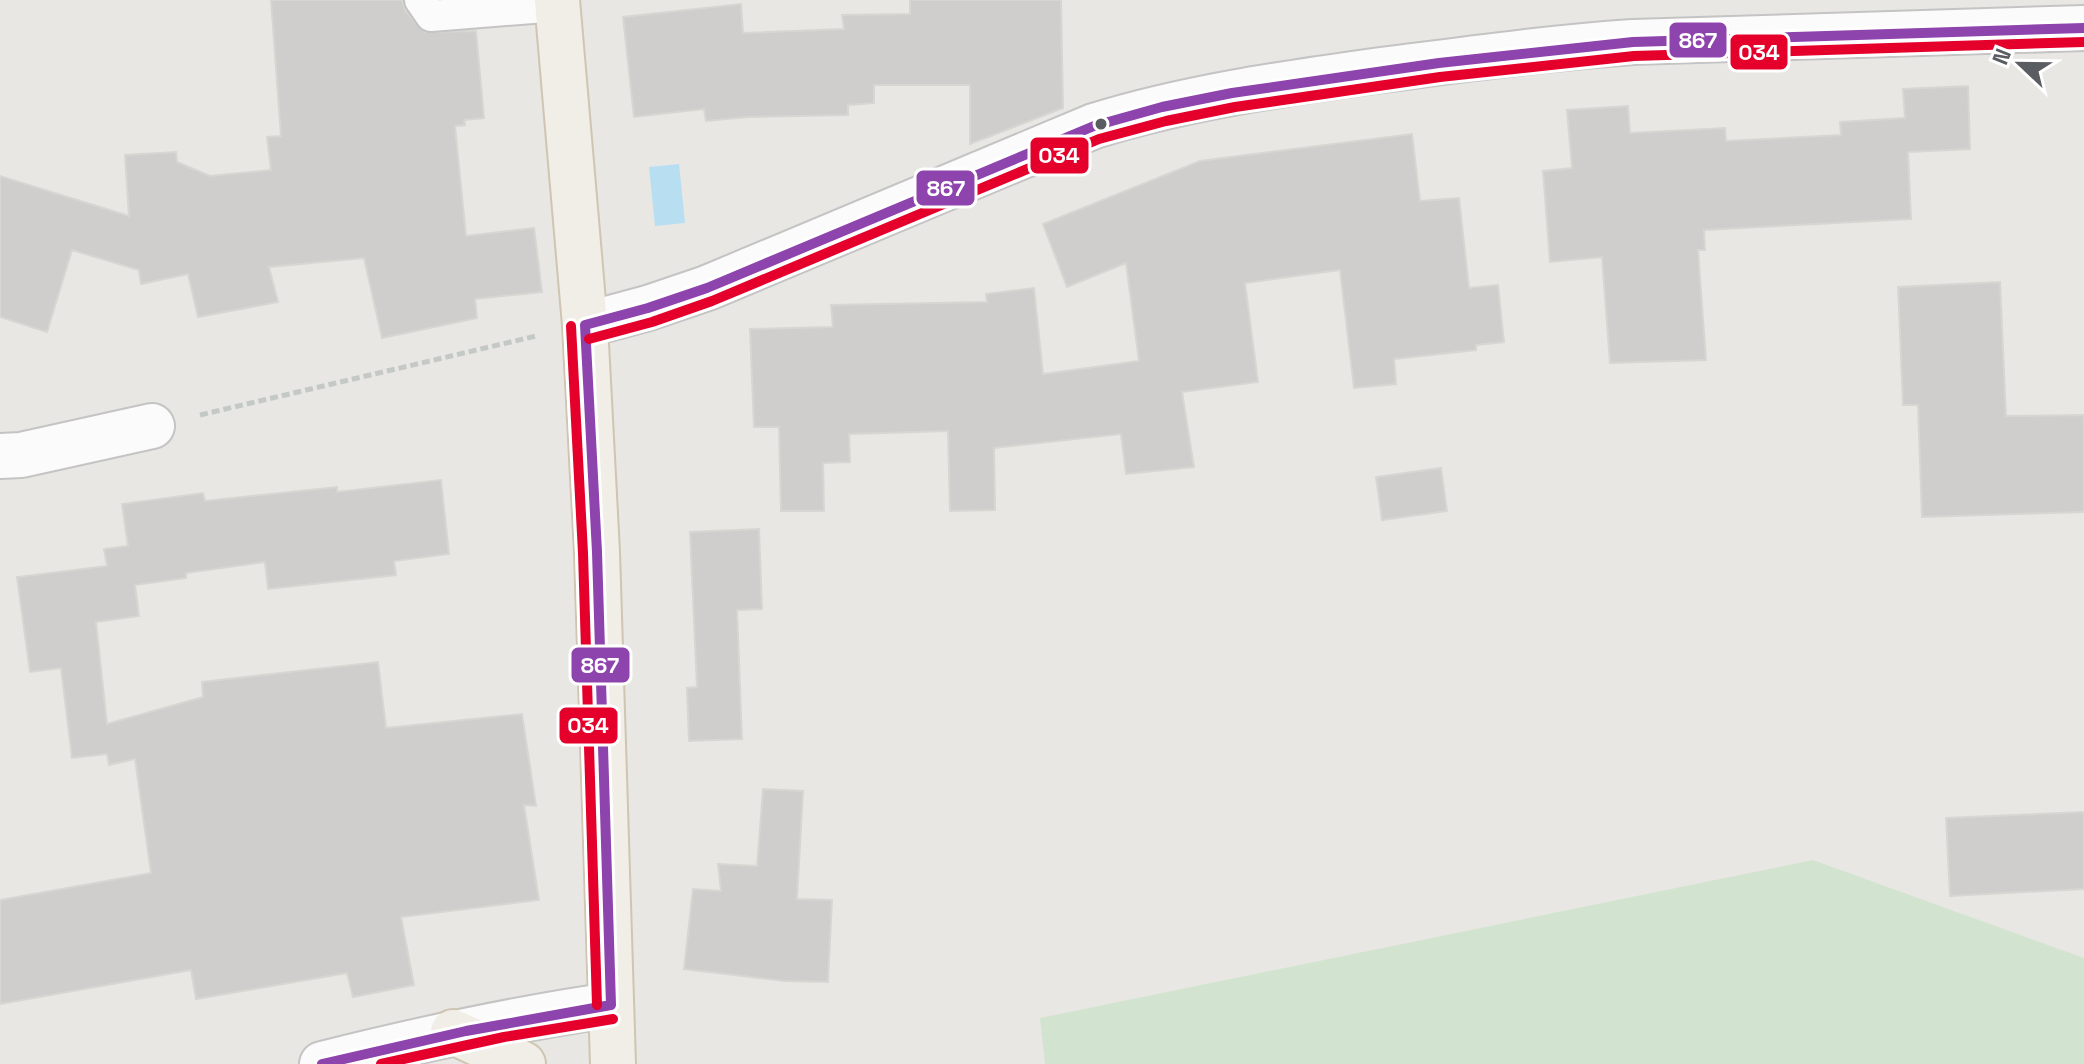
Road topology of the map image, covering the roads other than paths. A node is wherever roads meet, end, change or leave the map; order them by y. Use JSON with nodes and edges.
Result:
{"nodes":[{"id":1,"x":420,"y":0,"type":"edge"},
{"id":2,"x":557,"y":3,"type":"edge"},
{"id":3,"x":2084,"y":28,"type":"edge"},
{"id":4,"x":585,"y":325,"type":"junction"},
{"id":5,"x":152,"y":426,"type":"road end"},
{"id":6,"x":0,"y":456,"type":"edge"},
{"id":7,"x":611,"y":1005,"type":"junction"},
{"id":8,"x":453,"y":1032,"type":"junction"},
{"id":9,"x":322,"y":1064,"type":"edge"},
{"id":10,"x":523,"y":1064,"type":"edge"},
{"id":11,"x":613,"y":1064,"type":"edge"}],
"edges":[{"from":1,"to":2,"type":"lane"},
{"from":2,"to":4,"type":"main road"},
{"from":3,"to":4,"type":"street"},
{"from":4,"to":7,"type":"main road"},
{"from":5,"to":6,"type":"street"},
{"from":7,"to":8,"type":"street"},
{"from":7,"to":11,"type":"main road"},
{"from":8,"to":9,"type":"street"},
{"from":8,"to":10,"type":"main road"}]}
